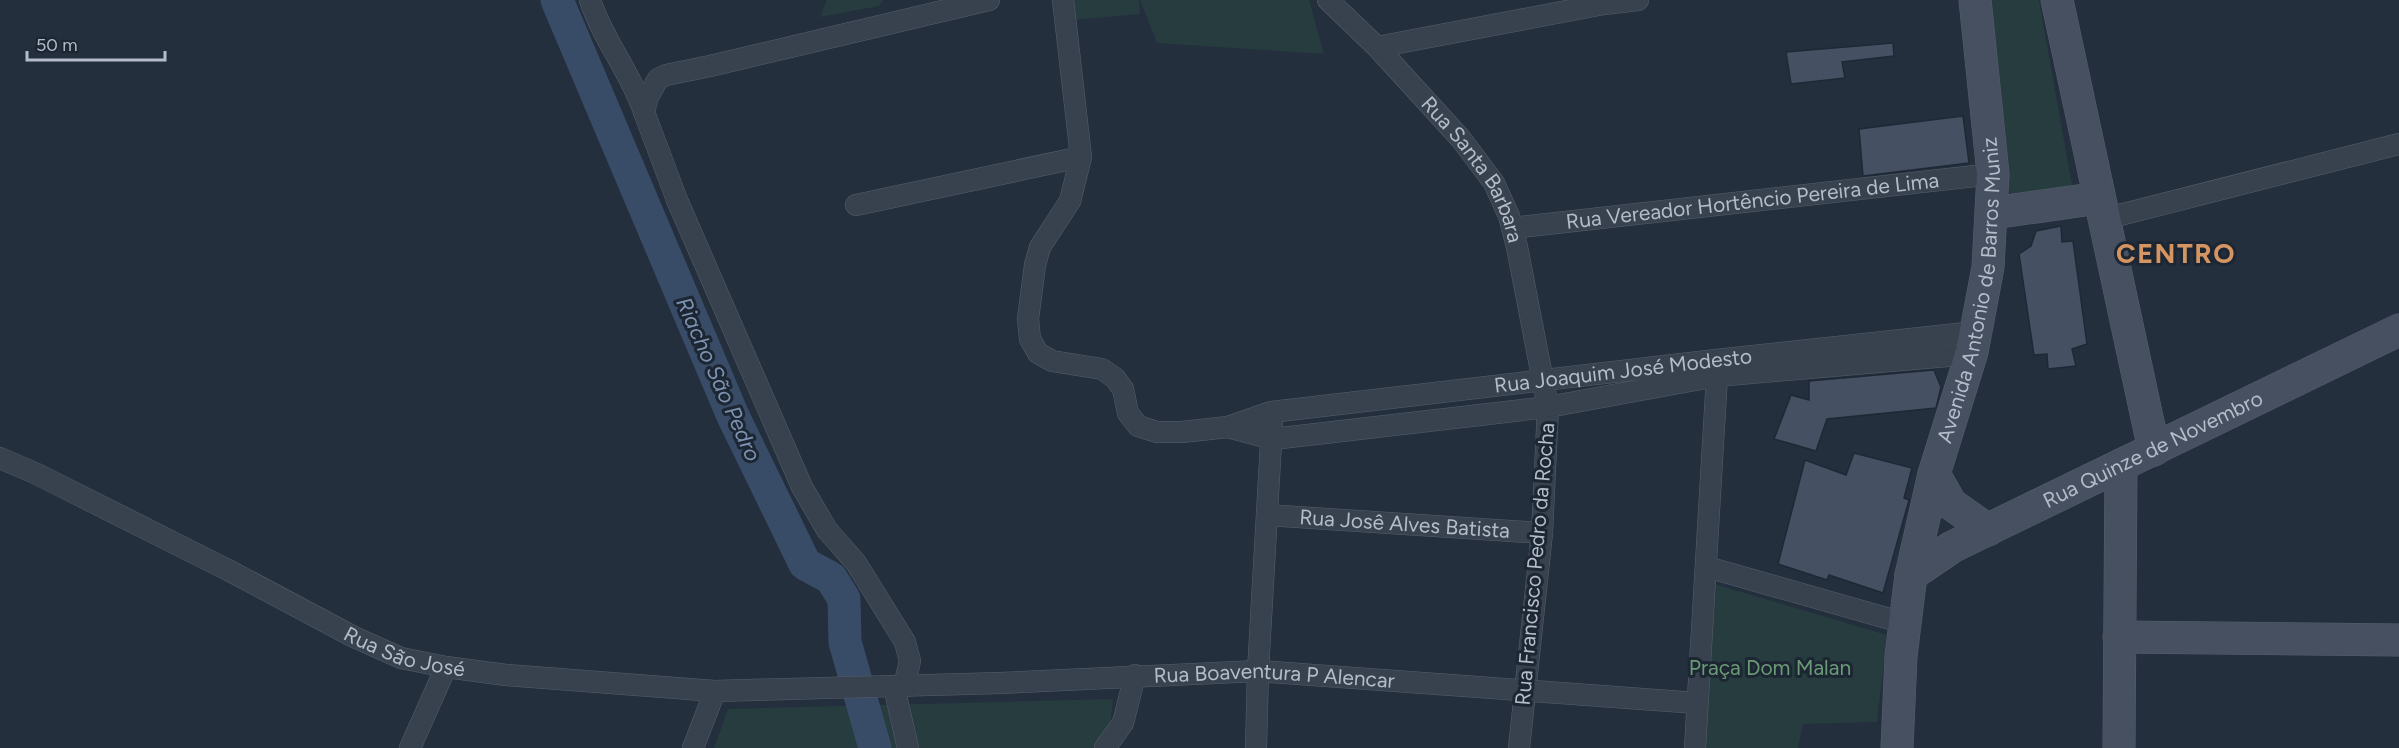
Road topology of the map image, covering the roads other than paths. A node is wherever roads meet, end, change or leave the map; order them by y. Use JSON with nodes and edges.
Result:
{"nodes":[{"id":1,"x":590,"y":0,"type":"edge"},
{"id":2,"x":989,"y":0,"type":"edge"},
{"id":3,"x":1063,"y":0,"type":"edge"},
{"id":4,"x":1328,"y":0,"type":"edge"},
{"id":5,"x":1638,"y":0,"type":"edge"},
{"id":6,"x":1975,"y":0,"type":"edge"},
{"id":7,"x":2057,"y":0,"type":"edge"},
{"id":8,"x":1604,"y":2,"type":"edge"},
{"id":9,"x":1377,"y":47,"type":"junction"},
{"id":10,"x":644,"y":112,"type":"junction"},
{"id":11,"x":2399,"y":144,"type":"edge"},
{"id":12,"x":1082,"y":157,"type":"junction"},
{"id":13,"x":1993,"y":174,"type":"junction"},
{"id":14,"x":856,"y":205,"type":"dead end"},
{"id":15,"x":2101,"y":209,"type":"junction"},
{"id":16,"x":1992,"y":213,"type":"junction"},
{"id":17,"x":1512,"y":228,"type":"junction"},
{"id":18,"x":2399,"y":330,"type":"edge"},
{"id":19,"x":1973,"y":343,"type":"junction"},
{"id":20,"x":1717,"y":368,"type":"junction"},
{"id":21,"x":1543,"y":380,"type":"junction"},
{"id":22,"x":1358,"y":402,"type":"junction"},
{"id":23,"x":1548,"y":407,"type":"junction"},
{"id":24,"x":1271,"y":412,"type":"junction"},
{"id":25,"x":1228,"y":427,"type":"junction"},
{"id":26,"x":1361,"y":429,"type":"junction"},
{"id":27,"x":1273,"y":439,"type":"junction"},
{"id":28,"x":2154,"y":450,"type":"junction"},
{"id":29,"x":0,"y":458,"type":"edge"},
{"id":30,"x":2121,"y":465,"type":"junction"},
{"id":31,"x":1934,"y":474,"type":"junction"},
{"id":32,"x":1267,"y":515,"type":"junction"},
{"id":33,"x":1988,"y":530,"type":"junction"},
{"id":34,"x":1542,"y":533,"type":"junction"},
{"id":35,"x":1707,"y":567,"type":"junction"},
{"id":36,"x":1911,"y":575,"type":"junction"},
{"id":37,"x":1904,"y":623,"type":"junction"},
{"id":38,"x":2119,"y":638,"type":"junction"},
{"id":39,"x":2399,"y":640,"type":"edge"},
{"id":40,"x":446,"y":667,"type":"junction"},
{"id":41,"x":1258,"y":671,"type":"junction"},
{"id":42,"x":1135,"y":675,"type":"junction"},
{"id":43,"x":892,"y":687,"type":"junction"},
{"id":44,"x":852,"y":688,"type":"joint"},
{"id":45,"x":715,"y":691,"type":"junction"},
{"id":46,"x":1526,"y":691,"type":"junction"},
{"id":47,"x":1697,"y":703,"type":"junction"},
{"id":48,"x":1123,"y":723,"type":"junction"},
{"id":49,"x":410,"y":748,"type":"edge"},
{"id":50,"x":693,"y":748,"type":"edge"},
{"id":51,"x":908,"y":748,"type":"edge"},
{"id":52,"x":1105,"y":748,"type":"edge"},
{"id":53,"x":1120,"y":748,"type":"edge"},
{"id":54,"x":1256,"y":748,"type":"edge"},
{"id":55,"x":1520,"y":748,"type":"edge"},
{"id":56,"x":1695,"y":748,"type":"edge"},
{"id":57,"x":1897,"y":748,"type":"edge"},
{"id":58,"x":2119,"y":748,"type":"edge"}],
"edges":[{"from":1,"to":10,"type":"street"},
{"from":2,"to":10,"type":"street"},
{"from":3,"to":12,"type":"street"},
{"from":4,"to":9,"type":"street","name":"Rua Santa Barbara"},
{"from":5,"to":8,"type":"street"},
{"from":6,"to":13,"type":"main road","name":"Avenida Antonio de Barros Muniz"},
{"from":7,"to":15,"type":"main road"},
{"from":8,"to":9,"type":"street"},
{"from":9,"to":17,"type":"street","name":"Rua Santa Barbara"},
{"from":10,"to":43,"type":"street"},
{"from":11,"to":15,"type":"street"},
{"from":12,"to":14,"type":"street"},
{"from":12,"to":25,"type":"street"},
{"from":13,"to":16,"type":"main road","name":"Avenida Antonio de Barros Muniz"},
{"from":13,"to":17,"type":"street","name":"Rua Vereador Hortêncio Pereira de Lima"},
{"from":15,"to":16,"type":"main road"},
{"from":15,"to":28,"type":"main road"},
{"from":16,"to":19,"type":"main road","name":"Avenida Antonio de Barros Muniz"},
{"from":17,"to":21,"type":"street","name":"Rua Santa Barbara"},
{"from":18,"to":28,"type":"main road","name":"Rua Quinze de Novembro"},
{"from":19,"to":20,"type":"street","name":"Rua Joaquim José Modesto"},
{"from":19,"to":31,"type":"main road","name":"Avenida Antonio de Barros Muniz"},
{"from":20,"to":21,"type":"street","name":"Rua Joaquim José Modesto"},
{"from":20,"to":23,"type":"street","name":"Rua Joaquim José Modesto"},
{"from":20,"to":35,"type":"street"},
{"from":21,"to":22,"type":"street","name":"Rua Joaquim José Modesto"},
{"from":21,"to":23,"type":"street","name":"Rua Francisco Pedro da Rocha"},
{"from":22,"to":24,"type":"street","name":"Rua Joaquim José Modesto"},
{"from":22,"to":26,"type":"street"},
{"from":23,"to":26,"type":"street","name":"Rua Joaquim José Modesto"},
{"from":23,"to":34,"type":"street","name":"Rua Francisco Pedro da Rocha"},
{"from":24,"to":25,"type":"street","name":"Rua Joaquim José Modesto"},
{"from":24,"to":27,"type":"street"},
{"from":25,"to":27,"type":"street"},
{"from":26,"to":27,"type":"street","name":"Rua Joaquim José Modesto"},
{"from":27,"to":32,"type":"street"},
{"from":28,"to":30,"type":"main road","name":"Rua Quinze de Novembro"},
{"from":29,"to":40,"type":"street","name":"Rua São José"},
{"from":30,"to":33,"type":"main road","name":"Rua Quinze de Novembro"},
{"from":30,"to":38,"type":"main road"},
{"from":31,"to":33,"type":"main road"},
{"from":31,"to":36,"type":"main road","name":"Avenida Antonio de Barros Muniz"},
{"from":32,"to":34,"type":"street","name":"Rua Josê Alves Batista"},
{"from":32,"to":41,"type":"street"},
{"from":33,"to":36,"type":"main road","name":"Rua Quinze de Novembro"},
{"from":34,"to":46,"type":"street","name":"Rua Francisco Pedro da Rocha"},
{"from":35,"to":37,"type":"street"},
{"from":35,"to":47,"type":"street"},
{"from":36,"to":37,"type":"main road","name":"Avenida Antonio de Barros Muniz"},
{"from":37,"to":57,"type":"main road","name":"Avenida Antonio de Barros Muniz"},
{"from":38,"to":39,"type":"main road"},
{"from":38,"to":58,"type":"main road"},
{"from":40,"to":45,"type":"street","name":"Rua São José"},
{"from":40,"to":49,"type":"street"},
{"from":41,"to":42,"type":"street","name":"Rua Boaventura P Alencar"},
{"from":41,"to":46,"type":"street","name":"Rua Boaventura P Alencar"},
{"from":41,"to":54,"type":"street"},
{"from":42,"to":43,"type":"street","name":"Rua Boaventura P Alencar"},
{"from":42,"to":48,"type":"street"},
{"from":43,"to":44,"type":"street","name":"Rua Boaventura P Alencar"},
{"from":43,"to":51,"type":"street"},
{"from":44,"to":45,"type":"street","name":"Rua São José"},
{"from":45,"to":50,"type":"street"},
{"from":46,"to":47,"type":"street","name":"Rua Boaventura P Alencar"},
{"from":46,"to":55,"type":"street","name":"Rua Francisco Pedro da Rocha"},
{"from":47,"to":56,"type":"street"},
{"from":48,"to":52,"type":"street"},
{"from":48,"to":53,"type":"street"}]}
